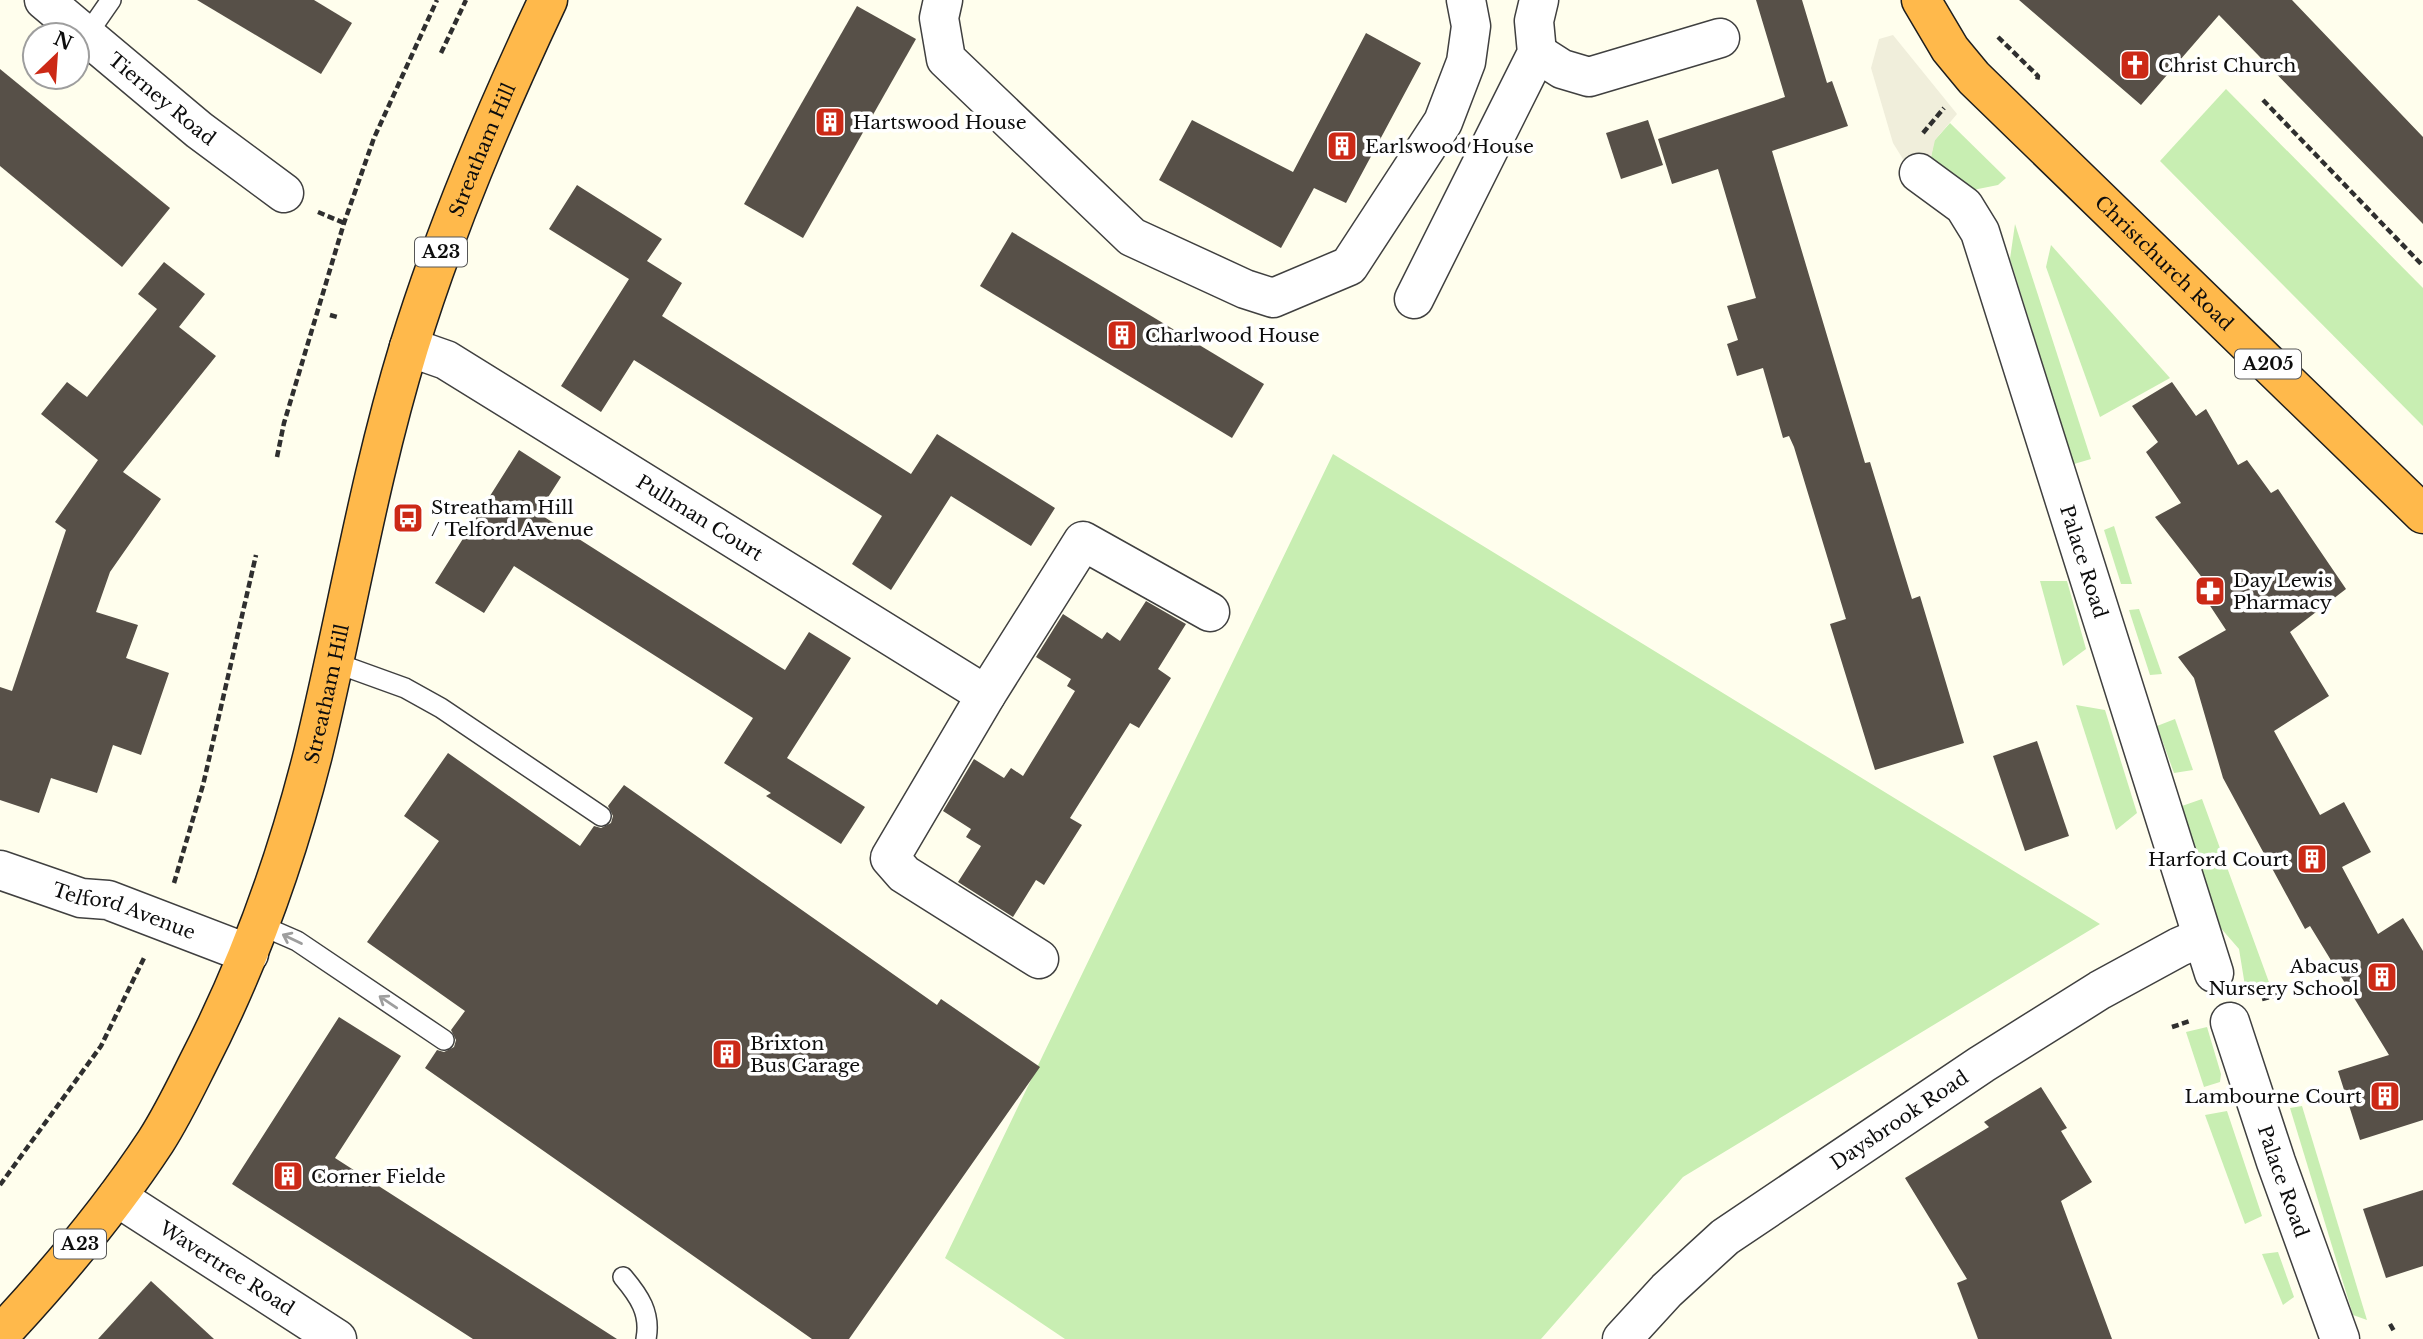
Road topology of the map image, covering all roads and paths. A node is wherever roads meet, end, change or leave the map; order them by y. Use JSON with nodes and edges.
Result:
{"nodes":[{"id":1,"x":44,"y":0,"type":"edge"},
{"id":2,"x":111,"y":0,"type":"edge"},
{"id":3,"x":437,"y":0,"type":"edge"},
{"id":4,"x":466,"y":0,"type":"edge"},
{"id":5,"x":548,"y":0,"type":"edge"},
{"id":6,"x":943,"y":0,"type":"edge"},
{"id":7,"x":1466,"y":0,"type":"edge"},
{"id":8,"x":1539,"y":0,"type":"edge"},
{"id":9,"x":1921,"y":0,"type":"edge"},
{"id":10,"x":68,"y":21,"type":"edge"},
{"id":11,"x":91,"y":29,"type":"edge"},
{"id":12,"x":1720,"y":38,"type":"dead end"},
{"id":13,"x":91,"y":40,"type":"edge"},
{"id":14,"x":2006,"y":45,"type":"dead end"},
{"id":15,"x":442,"y":53,"type":"dead end"},
{"id":16,"x":1537,"y":53,"type":"junction"},
{"id":17,"x":2036,"y":87,"type":"dead end"},
{"id":18,"x":2263,"y":100,"type":"dead end"},
{"id":19,"x":1919,"y":173,"type":"dead end"},
{"id":20,"x":284,"y":192,"type":"dead end"},
{"id":21,"x":332,"y":219,"type":"dead end"},
{"id":22,"x":344,"y":223,"type":"junction"},
{"id":23,"x":2423,"y":266,"type":"edge"},
{"id":24,"x":1414,"y":299,"type":"dead end"},
{"id":25,"x":330,"y":315,"type":"dead end"},
{"id":26,"x":337,"y":317,"type":"dead end"},
{"id":27,"x":409,"y":347,"type":"junction"},
{"id":28,"x":277,"y":457,"type":"dead end"},
{"id":29,"x":2423,"y":514,"type":"edge"},
{"id":30,"x":256,"y":555,"type":"dead end"},
{"id":31,"x":1210,"y":612,"type":"dead end"},
{"id":32,"x":333,"y":662,"type":"junction"},
{"id":33,"x":986,"y":695,"type":"junction"},
{"id":34,"x":601,"y":816,"type":"dead end"},
{"id":35,"x":0,"y":870,"type":"edge"},
{"id":36,"x":160,"y":920,"type":"junction"},
{"id":37,"x":2202,"y":937,"type":"junction"},
{"id":38,"x":254,"y":939,"type":"junction"},
{"id":39,"x":1039,"y":959,"type":"dead end"},
{"id":40,"x":2214,"y":973,"type":"dead end"},
{"id":41,"x":2230,"y":1022,"type":"dead end"},
{"id":42,"x":444,"y":1040,"type":"dead end"},
{"id":43,"x":0,"y":1185,"type":"edge"},
{"id":44,"x":117,"y":1197,"type":"junction"},
{"id":45,"x":623,"y":1277,"type":"dead end"},
{"id":46,"x":2390,"y":1324,"type":"dead end"},
{"id":47,"x":2394,"y":1331,"type":"dead end"},
{"id":48,"x":0,"y":1335,"type":"edge"},
{"id":49,"x":338,"y":1339,"type":"edge"},
{"id":50,"x":646,"y":1339,"type":"edge"},
{"id":51,"x":1622,"y":1339,"type":"edge"},
{"id":52,"x":2340,"y":1339,"type":"edge"}],
"edges":[{"from":1,"to":10,"type":"street","name":"Tierney Road"},
{"from":2,"to":11,"type":"lane"},
{"from":3,"to":22,"type":"path"},
{"from":4,"to":15,"type":"path"},
{"from":5,"to":27,"type":"highway","name":"Streatham Hill","number":"A23"},
{"from":6,"to":7,"type":"street"},
{"from":8,"to":16,"type":"street"},
{"from":9,"to":29,"type":"highway","name":"Christchurch Road","number":"A205"},
{"from":12,"to":16,"type":"street"},
{"from":13,"to":20,"type":"street","name":"Tierney Road"},
{"from":14,"to":17,"type":"path"},
{"from":16,"to":24,"type":"street"},
{"from":18,"to":23,"type":"path"},
{"from":19,"to":37,"type":"street","name":"Palace Road"},
{"from":21,"to":22,"type":"path"},
{"from":22,"to":28,"type":"path"},
{"from":25,"to":26,"type":"path"},
{"from":27,"to":32,"type":"highway","name":"Streatham Hill","number":"A23"},
{"from":27,"to":33,"type":"street","name":"Pullman Court"},
{"from":30,"to":36,"type":"path"},
{"from":31,"to":33,"type":"street"},
{"from":32,"to":34,"type":"lane"},
{"from":32,"to":38,"type":"highway","name":"Streatham Hill","number":"A23"},
{"from":33,"to":39,"type":"street"},
{"from":35,"to":36,"type":"street","name":"Telford Avenue"},
{"from":36,"to":38,"type":"street","name":"Telford Avenue"},
{"from":36,"to":43,"type":"path"},
{"from":37,"to":40,"type":"street","name":"Palace Road"},
{"from":37,"to":51,"type":"street","name":"Daysbrook Road"},
{"from":42,"to":38,"type":"lane","one_way":true},
{"from":38,"to":44,"type":"highway","name":"Streatham Hill","number":"A23"},
{"from":41,"to":52,"type":"street","name":"Palace Road"},
{"from":44,"to":48,"type":"highway","name":"Streatham Hill","number":"A23"},
{"from":44,"to":49,"type":"street","name":"Wavertree Road"},
{"from":45,"to":50,"type":"lane"},
{"from":46,"to":47,"type":"path"}]}
